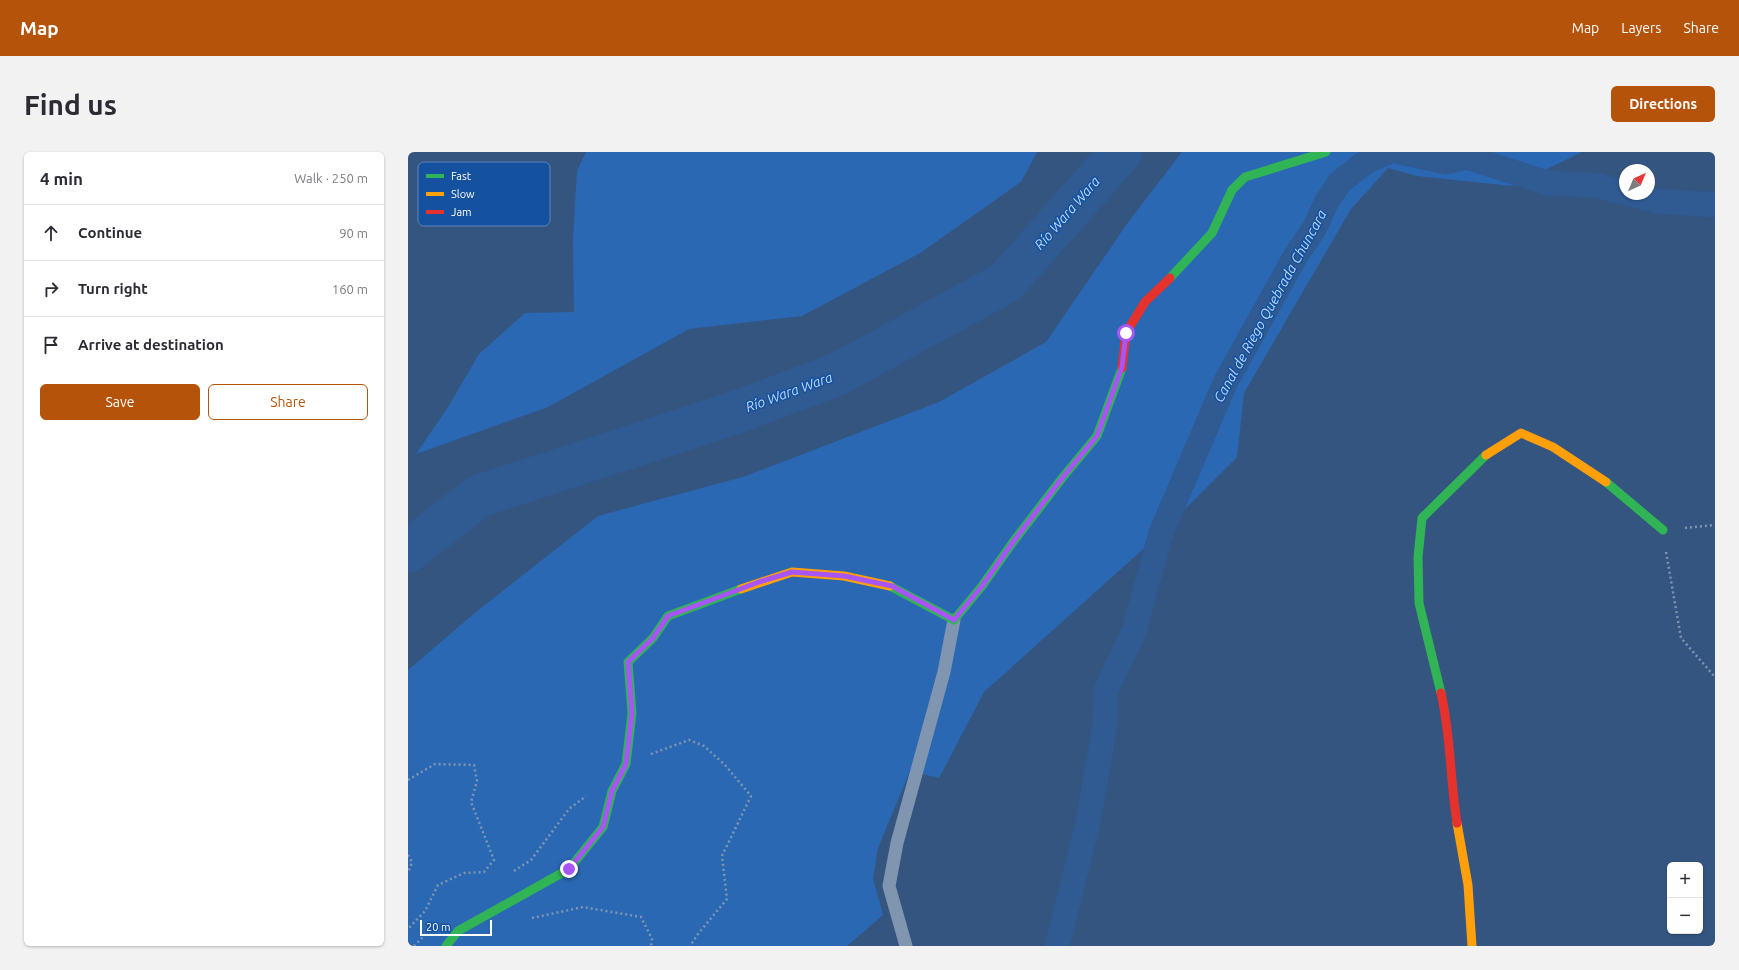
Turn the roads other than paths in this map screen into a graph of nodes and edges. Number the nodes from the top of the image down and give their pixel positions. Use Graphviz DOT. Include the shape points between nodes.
graph roads {
  1 [pos="1326,152"];
  2 [pos="1663,530"];
  3 [pos="954,620"];
  4 [pos="446,946"];
  5 [pos="906,946"];
  6 [pos="1472,946"];
  1 -- 3 [label="street" via="1245,177 1232,190 1212,233 1145,302 1126,333 1122,367 1097,436"];
  2 -- 6 [label="street" via="1608,483 1553,447 1521,433 1488,453 1422,518 1418,557 1419,603 1445,710 1454,803 1468,885"];
  3 -- 4 [label="street" via="892,586 844,576 792,572 668,616 653,638 628,662 632,713 626,764 612,791 603,827 569,869 458,931"];
  3 -- 5 [label="lane" via="944,672 897,843 889,886"];
}
